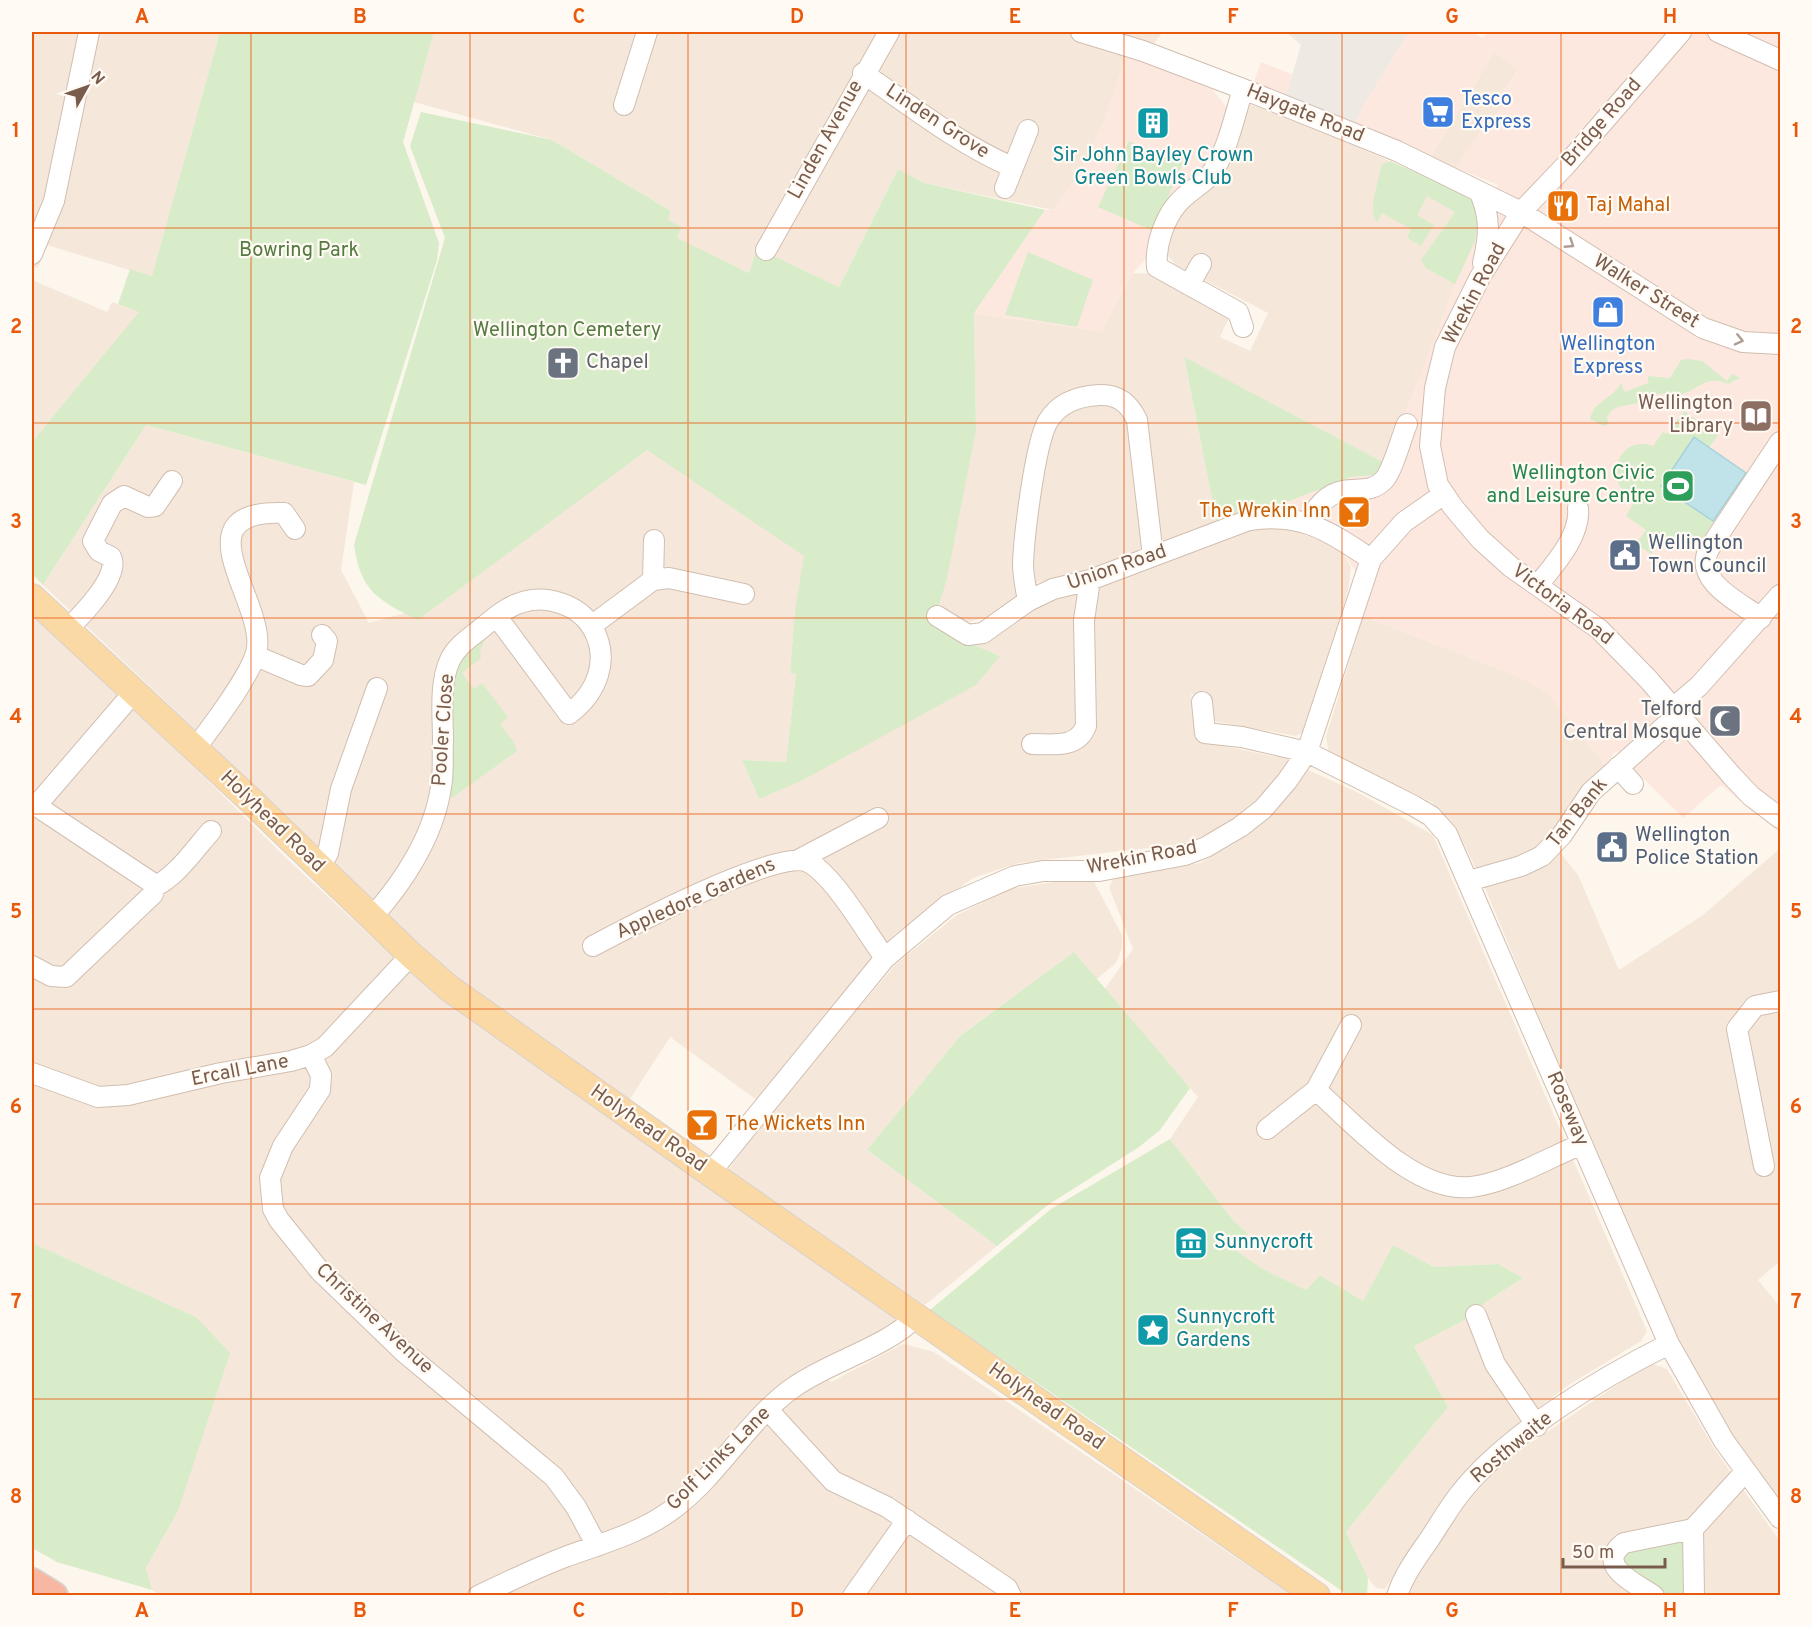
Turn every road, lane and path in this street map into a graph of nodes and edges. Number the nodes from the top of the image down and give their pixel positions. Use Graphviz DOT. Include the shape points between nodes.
graph roads {
  1 [pos="90,32"];
  2 [pos="647,32"];
  3 [pos="888,32"];
  4 [pos="1681,32"];
  5 [pos="1718,32"];
  6 [pos="1094,33"];
  7 [pos="1780,60"];
  8 [pos="863,73"];
  9 [pos="1243,89"];
  10 [pos="621,93"];
  11 [pos="1028,130"];
  12 [pos="1012,167"];
  13 [pos="1005,188"];
  14 [pos="1480,193"];
  15 [pos="1521,212"];
  16 [pos="766,250"];
  17 [pos="32,254"];
  18 [pos="1201,264"];
  19 [pos="1480,277"];
  20 [pos="1197,289"];
  21 [pos="1243,327"];
  22 [pos="1780,344"];
  23 [pos="1407,424"];
  24 [pos="1780,442"];
  25 [pos="172,481"];
  26 [pos="1444,494"];
  27 [pos="1578,508"];
  28 [pos="1308,523"];
  29 [pos="295,530"];
  30 [pos="654,540"];
  31 [pos="1153,556"];
  32 [pos="1371,559"];
  33 [pos="653,580"];
  34 [pos="1090,580"];
  35 [pos="1538,585"];
  36 [pos="744,594"];
  37 [pos="1780,595"];
  38 [pos="32,597"];
  39 [pos="1028,601"];
  40 [pos="497,616"];
  41 [pos="938,616"];
  42 [pos="1761,618"];
  43 [pos="591,626"];
  44 [pos="67,630"];
  45 [pos="322,635"];
  46 [pos="256,656"];
  47 [pos="377,688"];
  48 [pos="134,692"];
  49 [pos="1202,702"];
  50 [pos="1673,708"];
  51 [pos="1665,726"];
  52 [pos="1032,744"];
  53 [pos="195,749"];
  54 [pos="1307,752"];
  55 [pos="1618,766"];
  56 [pos="1633,784"];
  57 [pos="34,804"];
  58 [pos="878,818"];
  59 [pos="1780,818"];
  60 [pos="211,831"];
  61 [pos="800,859"];
  62 [pos="320,867"];
  63 [pos="1469,881"];
  64 [pos="154,887"];
  65 [pos="372,917"];
  66 [pos="593,946"];
  67 [pos="411,955"];
  68 [pos="885,958"];
  69 [pos="32,966"];
  70 [pos="1780,1002"];
  71 [pos="1351,1025"];
  72 [pos="311,1055"];
  73 [pos="32,1073"];
  74 [pos="1316,1090"];
  75 [pos="1266,1129"];
  76 [pos="1582,1144"];
  77 [pos="1764,1166"];
  78 [pos="710,1173"];
  79 [pos="1476,1315"];
  80 [pos="916,1317"];
  81 [pos="1669,1344"];
  82 [pos="768,1410"];
  83 [pos="1537,1426"];
  84 [pos="1745,1472"];
  85 [pos="1780,1518"];
  86 [pos="907,1520"];
  87 [pos="1693,1529"];
  88 [pos="597,1546"];
  89 [pos="32,1583"];
  90 [pos="53,1596"];
  91 [pos="478,1596"];
  92 [pos="853,1596"];
  93 [pos="1011,1596"];
  94 [pos="1317,1596"];
  95 [pos="1397,1596"];
  96 [pos="1654,1596"];
  97 [pos="1694,1596"];
  1 -- 17 [label="street" via="54,201"];
  2 -- 10 [label="street"];
  3 -- 8 [label="street, Linden Avenue"];
  4 -- 15 [label="street, Bridge Road"];
  5 -- 7 [label="street"];
  6 -- 9 [label="street, Haygate Road"];
  8 -- 12 [label="street, Linden Grove" via="937,124"];
  8 -- 16 [label="street, Linden Avenue"];
  9 -- 14 [label="street, Haygate Road" via="1397,151"];
  9 -- 20 [label="street" via="1217,166 1208,179 1178,203 1156,253 1157,267"];
  11 -- 12 [label="street, Linden Grove"];
  12 -- 13 [label="street, Linden Grove"];
  14 -- 15 [label="street, Haygate Road"];
  14 -- 19 [label="street" via="1489,216 1490,236"];
  15 -- 19 [label="street, Wrekin Road"];
  15 -- 22 [label="street, Walker Street, one-way" via="1703,328 1743,342"];
  18 -- 20 [label="street"];
  19 -- 26 [label="street, Wrekin Road" via="1446,347 1436,388 1430,446 1434,474"];
  20 -- 21 [label="street" via="1238,312"];
  23 -- 28 [label="street" via="1384,480 1372,487 1332,494 1318,504"];
  24 -- 42 [label="street" via="1709,549 1705,561 1711,580"];
  25 -- 44 [label="street" via="155,506 148,507 124,496 111,504 93,541 99,551 111,557 113,567 98,597"];
  26 -- 32 [label="street, Wrekin Road" via="1404,522"];
  26 -- 35 [label="street, Victoria Road" via="1480,539"];
  27 -- 35 [label="street" via="1579,518 1569,541"];
  28 -- 31 [label="street, Union Road" via="1272,517 1249,520"];
  28 -- 32 [label="street, Union Road" via="1323,528"];
  29 -- 46 [label="street" via="284,513 250,515 242,520 231,539 234,571 255,619"];
  30 -- 33 [label="street"];
  31 -- 34 [label="street, Union Road"];
  31 -- 39 [label="street" via="1133,410 1119,397 1109,394 1071,400 1048,420 1040,443 1023,567"];
  32 -- 54 [label="street, Wrekin Road"];
  33 -- 36 [label="street" via="669,578"];
  33 -- 43 [label="street"];
  34 -- 39 [label="street, Union Road" via="1053,589"];
  34 -- 52 [label="street" via="1084,620 1086,726 1082,736 1070,743"];
  35 -- 50 [label="street, Victoria Road" via="1599,629"];
  37 -- 42 [label="street"];
  38 -- 44 [label="main road, Holyhead Road"];
  39 -- 41 [label="street, Union Road" via="983,633 968,635"];
  40 -- 43 [label="street, Pooler Close" via="520,603 543,599 582,614"];
  40 -- 43 [label="street" via="569,714 582,705 600,676 598,641"];
  40 -- 65 [label="street, Pooler Close" via="459,646 450,660 445,679 438,803 406,874"];
  42 -- 50 [label="street" via="1699,686"];
  44 -- 48 [label="main road, Holyhead Road"];
  45 -- 46 [label="street" via="327,641 323,660 308,675"];
  46 -- 53 [label="street"];
  47 -- 62 [label="street" via="342,789 328,853"];
  48 -- 53 [label="main road, Holyhead Road"];
  48 -- 57 [label="street"];
  49 -- 54 [label="street, Roseway" via="1205,734 1242,737"];
  50 -- 59 [label="street, Victoria Road" via="1751,796"];
  51 -- 55 [label="street, Tan Bank"];
  53 -- 62 [label="main road, Holyhead Road"];
  54 -- 63 [label="street, Roseway" via="1431,816 1446,834"];
  54 -- 68 [label="street, Wrekin Road" via="1263,809 1206,847 1185,855 1099,871 1043,870 1016,876 948,905"];
  55 -- 56 [label="street, Tan Bank"];
  55 -- 63 [label="street, Tan Bank" via="1591,792 1562,835 1542,856"];
  57 -- 64 [label="street"];
  58 -- 61 [label="street, Appledore Gardens"];
  60 -- 64 [label="street" via="180,867"];
  61 -- 66 [label="street, Appledore Gardens" via="722,884"];
  61 -- 68 [label="street, Appledore Gardens" via="814,865 836,886"];
  62 -- 65 [label="main road, Holyhead Road"];
  63 -- 76 [label="street, Roseway"];
  64 -- 69 [label="street" via="153,894 66,977 51,976"];
  65 -- 67 [label="main road, Holyhead Road"];
  67 -- 72 [label="street, Ercall Lane" via="325,1047"];
  67 -- 78 [label="main road, Holyhead Road" via="476,1007"];
  68 -- 78 [label="street, Wrekin Road"];
  70 -- 77 [label="street" via="1755,1006 1737,1029"];
  71 -- 74 [label="street"];
  72 -- 73 [label="street, Ercall Lane" via="128,1095 98,1096"];
  72 -- 88 [label="street, Christine Avenue" via="321,1075 320,1090 283,1146 270,1178 273,1209 279,1220 321,1271 404,1352 554,1477"];
  74 -- 75 [label="street"];
  74 -- 76 [label="street" via="1390,1155 1446,1185 1469,1187 1490,1183"];
  76 -- 81 [label="street, Roseway"];
  78 -- 80 [label="main road, Holyhead Road"];
  79 -- 83 [label="street" via="1495,1364"];
  80 -- 82 [label="street, Golf Links Lane" via="902,1330 813,1374"];
  80 -- 94 [label="main road, Holyhead Road"];
  81 -- 83 [label="street, Rosthwaite" via="1608,1376"];
  81 -- 84 [label="street, Roseway"];
  82 -- 86 [label="street" via="833,1480"];
  82 -- 88 [label="street, Golf Links Lane" via="672,1510 634,1533"];
  83 -- 95 [label="street, Rosthwaite" via="1490,1462 1460,1494 1417,1557"];
  84 -- 85 [label="street, Roseway"];
  84 -- 87 [label="street"];
  86 -- 92 [label="street"];
  86 -- 93 [label="street" via="1006,1588"];
  87 -- 96 [label="street" via="1624,1543 1616,1549 1614,1565 1620,1573"];
  87 -- 97 [label="street"];
  88 -- 91 [label="street, Golf Links Lane"];
  89 -- 90 [label="highway"];
}
